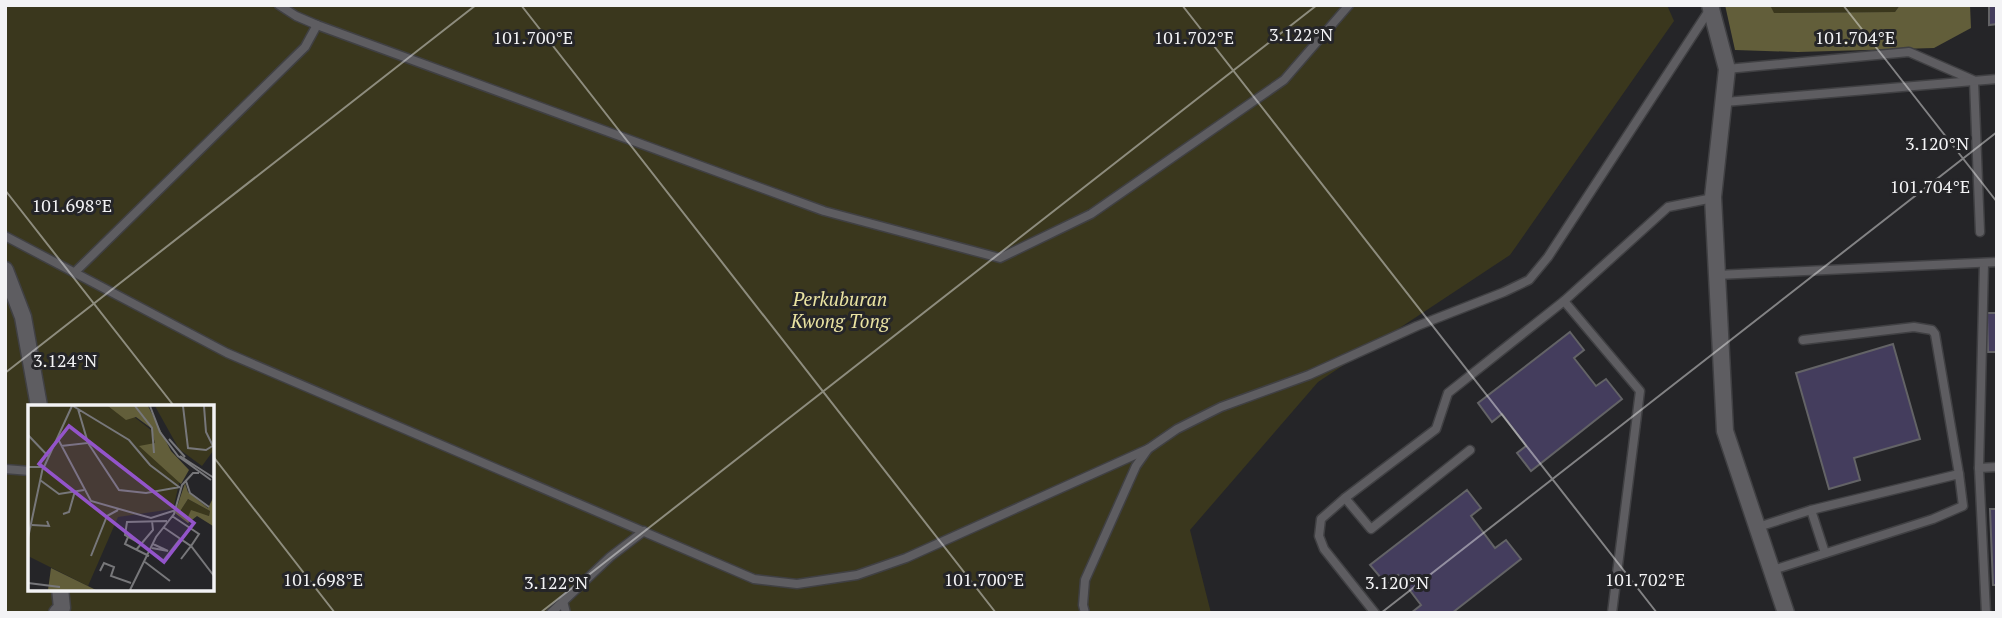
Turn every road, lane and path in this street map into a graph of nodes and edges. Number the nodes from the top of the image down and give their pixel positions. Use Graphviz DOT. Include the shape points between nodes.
graph roads {
  1 [pos="279,5"];
  2 [pos="1349,5"];
  3 [pos="1711,6"];
  4 [pos="317,25"];
  5 [pos="1727,69"];
  6 [pos="1997,79"];
  7 [pos="1974,80"];
  8 [pos="1725,102"];
  9 [pos="1713,197"];
  10 [pos="1980,232"];
  11 [pos="5,236"];
  12 [pos="1997,262"];
  13 [pos="1984,263"];
  14 [pos="5,270"];
  15 [pos="75,272"];
  16 [pos="1717,275"];
  17 [pos="1564,301"];
  18 [pos="1803,340"];
  19 [pos="39,405"];
  20 [pos="1148,449"];
  21 [pos="1470,450"];
  22 [pos="1997,467"];
  23 [pos="1979,468"];
  24 [pos="5,469"];
  25 [pos="28,471"];
  26 [pos="1959,474"];
  27 [pos="1345,498"];
  28 [pos="1811,510"];
  29 [pos="1758,527"];
  30 [pos="644,531"];
  31 [pos="1825,553"];
  32 [pos="1773,570"];
  33 [pos="60,590"];
  34 [pos="563,601"];
  35 [pos="61,611"];
  36 [pos="551,613"];
  37 [pos="566,613"];
  38 [pos="1085,613"];
  39 [pos="1375,613"];
  40 [pos="1612,613"];
  41 [pos="1786,613"];
  42 [pos="1986,613"];
  1 -- 4 [label="lane"];
  2 -- 4 [label="lane" via="1284,80 1091,214 1000,258 824,211"];
  3 -- 5 [label="street"];
  3 -- 20 [label="lane" via="1529,280 1309,375 1221,407"];
  4 -- 15 [label="lane" via="305,47"];
  5 -- 7 [label="lane" via="1909,52"];
  5 -- 8 [label="street"];
  6 -- 7 [label="lane"];
  7 -- 8 [label="lane"];
  7 -- 10 [label="lane"];
  8 -- 9 [label="street"];
  9 -- 16 [label="street"];
  9 -- 17 [label="lane" via="1668,207"];
  11 -- 15 [label="lane"];
  12 -- 13 [label="lane"];
  13 -- 16 [label="lane"];
  13 -- 23 [label="lane"];
  14 -- 19 [label="street" via="23,317"];
  15 -- 30 [label="lane" via="227,354"];
  16 -- 29 [label="street" via="1725,431"];
  17 -- 27 [label="lane" via="1448,393 1436,429"];
  17 -- 40 [label="lane" via="1640,391"];
  18 -- 26 [label="lane" via="1914,327 1931,330"];
  20 -- 30 [label="lane" via="906,558 856,575 797,584 754,579"];
  20 -- 38 [label="lane" via="1085,580"];
  21 -- 27 [label="lane" via="1371,529"];
  22 -- 23 [label="lane"];
  23 -- 42 [label="lane"];
  24 -- 25 [label="lane"];
  26 -- 28 [label="lane"];
  26 -- 31 [label="lane" via="1964,506"];
  27 -- 39 [label="lane" via="1321,519 1319,536 1324,550"];
  28 -- 29 [label="lane"];
  28 -- 31 [label="lane"];
  29 -- 32 [label="street"];
  30 -- 34 [label="lane"];
  31 -- 32 [label="lane"];
  32 -- 41 [label="street"];
  33 -- 35 [label="street"];
  34 -- 36 [label="lane"];
  34 -- 37 [label="lane"];
}
